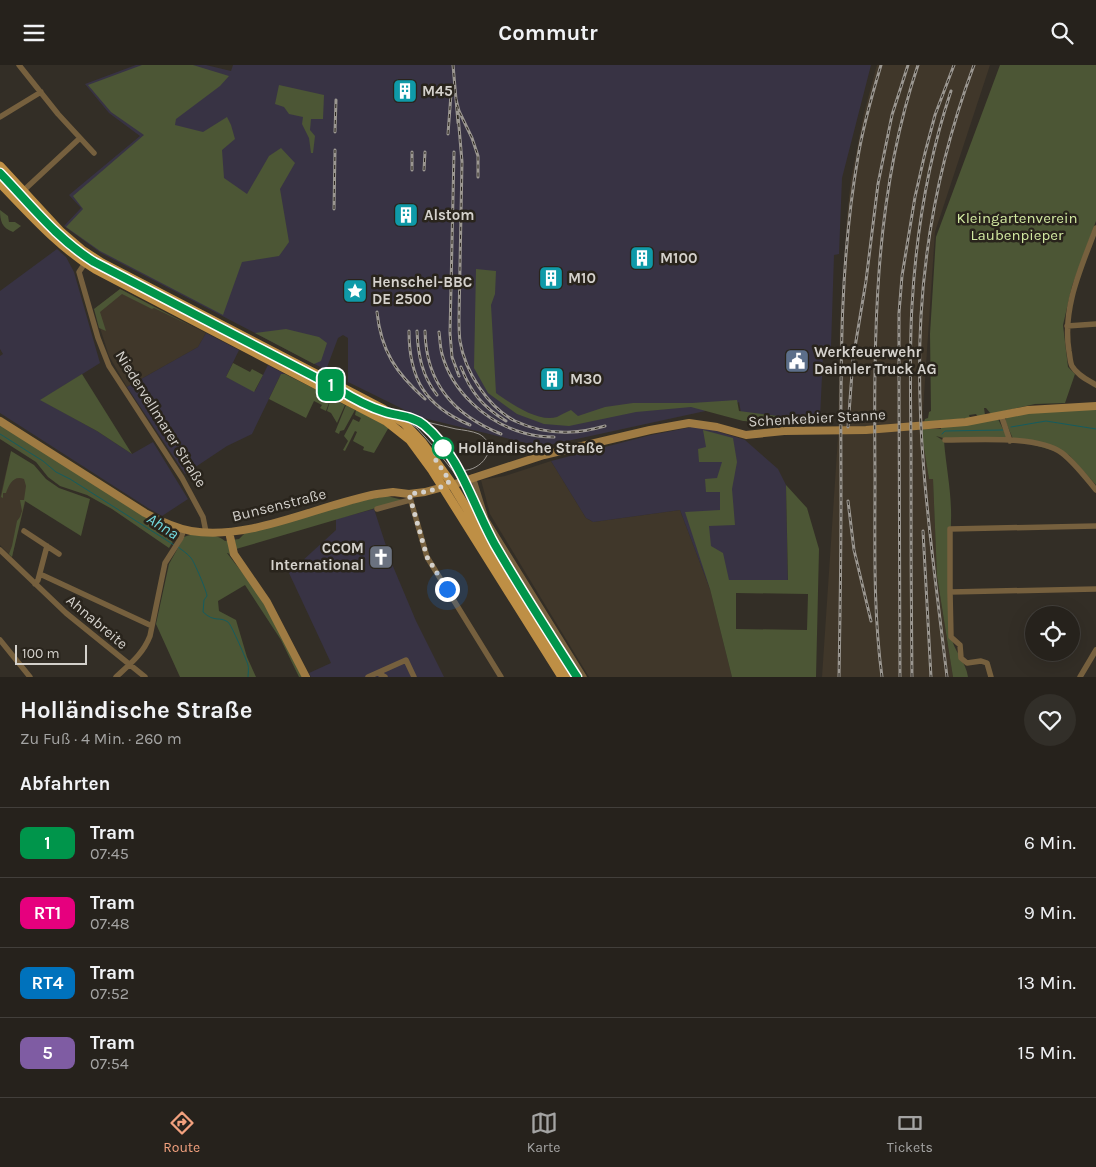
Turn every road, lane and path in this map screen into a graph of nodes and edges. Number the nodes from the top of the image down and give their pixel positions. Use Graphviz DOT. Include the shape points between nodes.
graph roads {
  1 [pos="19,65"];
  2 [pos="40,93"];
  3 [pos="0,117"];
  4 [pos="80,138"];
  5 [pos="94,153"];
  6 [pos="0,166"];
  7 [pos="15,182"];
  8 [pos="3,186"];
  9 [pos="23,191"];
  10 [pos="1096,228"];
  11 [pos="1088,249"];
  12 [pos="1096,249"];
  13 [pos="85,263"];
  14 [pos="1096,325"];
  15 [pos="1067,326"];
  16 [pos="1096,385"];
  17 [pos="1096,405"];
  18 [pos="1002,415"];
  19 [pos="0,421"];
  20 [pos="945,440"];
  21 [pos="1010,441"];
  22 [pos="515,464"];
  23 [pos="473,477"];
  24 [pos="448,484"];
  25 [pos="1096,490"];
  26 [pos="410,497"];
  27 [pos="377,509"];
  28 [pos="1096,526"];
  29 [pos="184,529"];
  30 [pos="24,531"];
  31 [pos="206,532"];
  32 [pos="229,532"];
  33 [pos="47,546"];
  34 [pos="0,550"];
  35 [pos="60,554"];
  36 [pos="40,574"];
  37 [pos="35,584"];
  38 [pos="1096,589"];
  39 [pos="950,593"];
  40 [pos="152,626"];
  41 [pos="0,640"];
  42 [pos="1096,650"];
  43 [pos="130,665"];
  44 [pos="378,673"];
  45 [pos="30,677"];
  46 [pos="116,677"];
  47 [pos="145,677"];
  48 [pos="306,677"];
  49 [pos="368,677"];
  50 [pos="385,677"];
  51 [pos="414,677"];
  52 [pos="501,677"];
  53 [pos="562,677"];
  54 [pos="570,677"];
  55 [pos="584,677"];
  56 [pos="991,677"];
  57 [pos="1080,677"];
  1 -- 2 [label="street"];
  2 -- 3 [label="street"];
  2 -- 4 [label="street"];
  4 -- 5 [label="street"];
  4 -- 9 [label="street"];
  6 -- 7 [label="main road"];
  7 -- 8 [label="main road"];
  7 -- 9 [label="main road"];
  8 -- 13 [label="main road" via="54,239"];
  9 -- 24 [label="main road" via="61,232 102,263 397,417 422,442"];
  10 -- 11 [label="street"];
  11 -- 12 [label="street"];
  11 -- 15 [label="street" via="1069,307"];
  13 -- 24 [label="main road" via="386,421 410,440"];
  13 -- 31 [label="street, Niedervellmarer Straße" via="80,272 81,279 109,366 191,494 203,517"];
  14 -- 15 [label="street"];
  15 -- 16 [label="street" via="1072,367"];
  17 -- 18 [label="street, Schenkebier Stanne"];
  18 -- 21 [label="street"];
  18 -- 22 [label="street, Schenkebier Stanne" via="966,422 866,430 746,435 689,423"];
  19 -- 29 [label="street, Bunsenstraße" via="145,513"];
  20 -- 21 [label="street"];
  21 -- 25 [label="street" via="1038,443 1058,450"];
  22 -- 23 [label="street, Schenkebier Stanne"];
  22 -- 24 [label="street, Schenkebier Stanne" via="502,465"];
  23 -- 24 [label="street, Schenkebier Stanne"];
  23 -- 55 [label="street" via="486,519"];
  24 -- 26 [label="street, Bunsenstraße"];
  24 -- 53 [label="main road"];
  24 -- 54 [label="main road"];
  26 -- 27 [label="street, Bunsenstraße"];
  26 -- 32 [label="street, Bunsenstraße" via="385,492 259,527"];
  26 -- 52 [label="street" via="427,557"];
  28 -- 39 [label="street" via="950,529"];
  29 -- 31 [label="street, Bunsenstraße"];
  29 -- 40 [label="street" via="165,563"];
  30 -- 33 [label="street"];
  31 -- 32 [label="street, Bunsenstraße"];
  32 -- 48 [label="street" via="234,554 267,602"];
  33 -- 35 [label="street"];
  33 -- 36 [label="street"];
  34 -- 37 [label="street, Ahnabreite"];
  36 -- 37 [label="street"];
  36 -- 40 [label="street, Ahnabreite"];
  37 -- 43 [label="street, Ahnabreite"];
  38 -- 39 [label="street"];
  39 -- 56 [label="street" via="951,637 960,645 961,658 967,663 988,663"];
  40 -- 43 [label="street" via="146,646"];
  41 -- 45 [label="street"];
  42 -- 57 [label="street"];
  43 -- 46 [label="street"];
  43 -- 47 [label="street, Ahnabreite"];
  44 -- 49 [label="street"];
  44 -- 50 [label="street"];
  44 -- 51 [label="street" via="406,660"];
}
